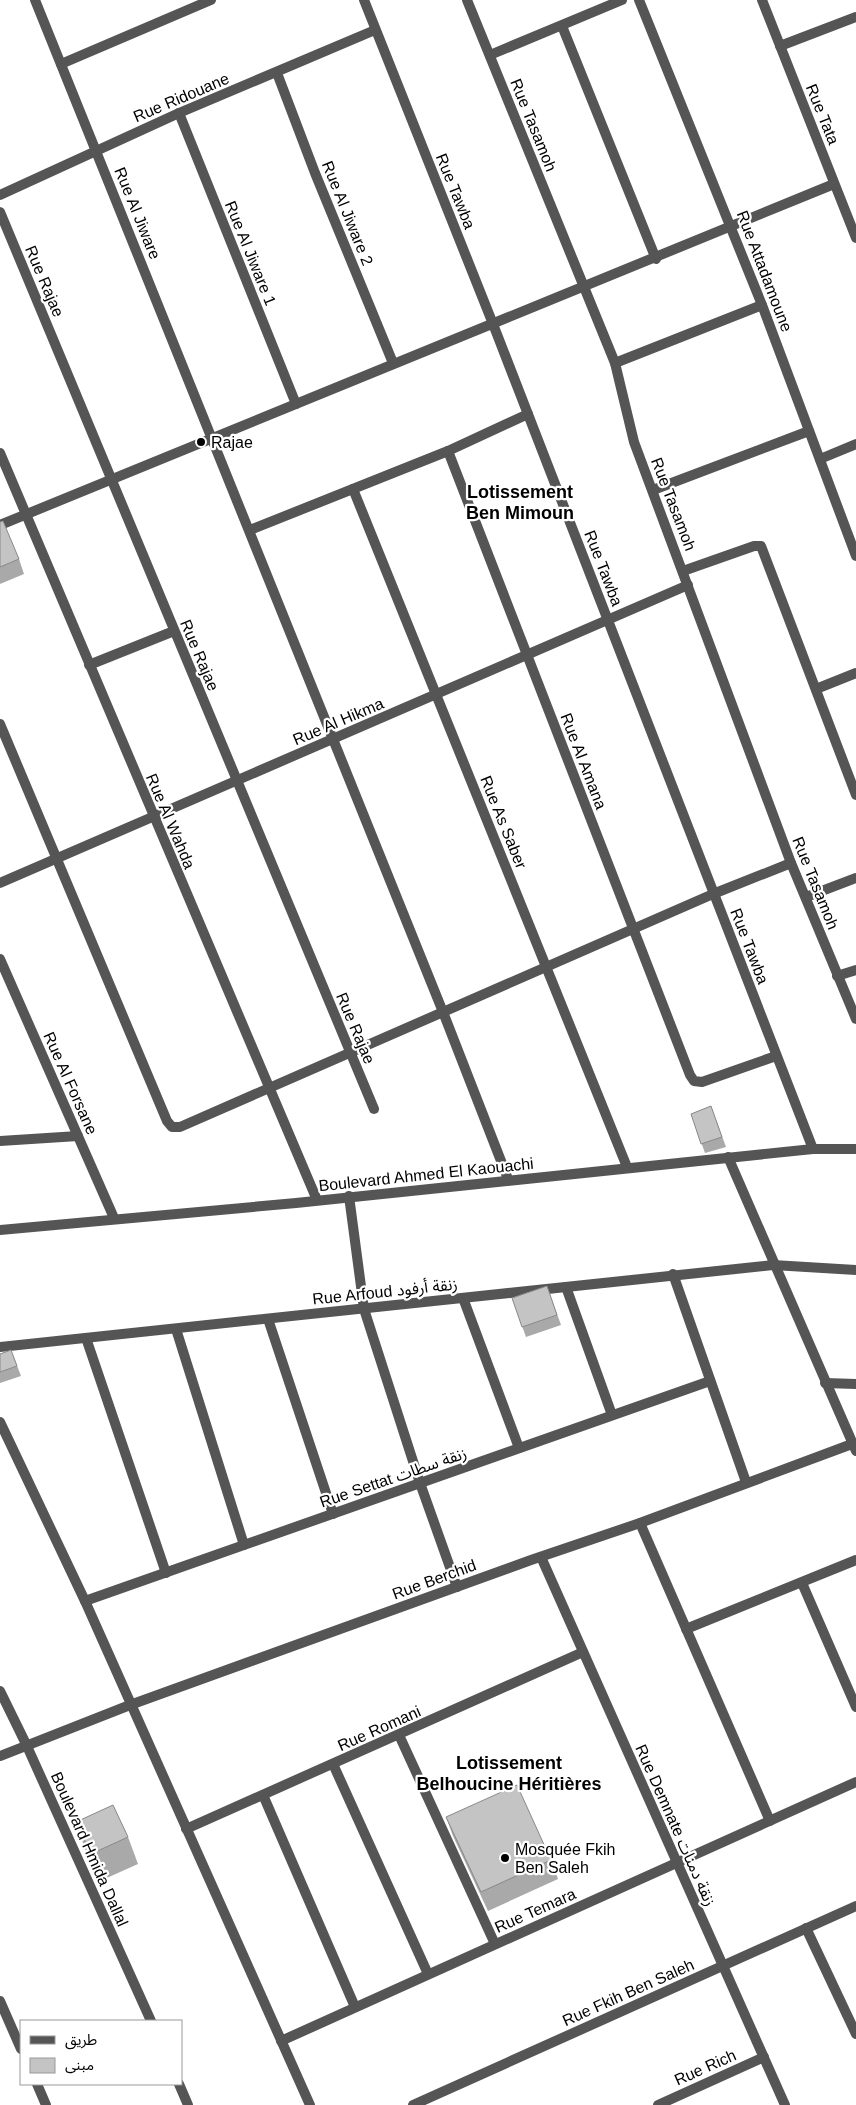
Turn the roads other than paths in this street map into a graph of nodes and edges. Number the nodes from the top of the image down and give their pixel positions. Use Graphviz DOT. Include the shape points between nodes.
graph roads {
  1 [pos="35,0"];
  2 [pos="211,0"];
  3 [pos="364,0"];
  4 [pos="467,0"];
  5 [pos="622,0"];
  6 [pos="640,0"];
  7 [pos="762,0"];
  8 [pos="856,17"];
  9 [pos="562,26"];
  10 [pos="375,30"];
  11 [pos="780,46"];
  12 [pos="490,55"];
  13 [pos="61,64"];
  14 [pos="277,73"];
  15 [pos="179,113"];
  16 [pos="97,150"];
  17 [pos="834,184"];
  18 [pos="0,195"];
  19 [pos="0,212"];
  20 [pos="731,227"];
  21 [pos="856,238"];
  22 [pos="656,259"];
  23 [pos="583,288"];
  24 [pos="762,305"];
  25 [pos="493,324"];
  26 [pos="393,363"];
  27 [pos="615,363"];
  28 [pos="296,404"];
  29 [pos="528,414"];
  30 [pos="809,431"];
  31 [pos="212,438"];
  32 [pos="856,444"];
  33 [pos="448,451"];
  34 [pos="0,453"];
  35 [pos="820,459"];
  36 [pos="111,478"];
  37 [pos="352,489"];
  38 [pos="653,490"];
  39 [pos="26,515"];
  40 [pos="0,525"];
  41 [pos="250,530"];
  42 [pos="856,556"];
  43 [pos="683,571"];
  44 [pos="688,585"];
  45 [pos="608,619"];
  46 [pos="174,631"];
  47 [pos="528,655"];
  48 [pos="89,665"];
  49 [pos="856,673"];
  50 [pos="816,689"];
  51 [pos="436,695"];
  52 [pos="0,724"];
  53 [pos="332,739"];
  54 [pos="237,781"];
  55 [pos="856,795"];
  56 [pos="153,817"];
  57 [pos="58,858"];
  58 [pos="791,863"];
  59 [pos="856,878"];
  60 [pos="0,883"];
  61 [pos="713,894"];
  62 [pos="806,897"];
  63 [pos="633,928"];
  64 [pos="0,959"];
  65 [pos="546,967"];
  66 [pos="856,970"];
  67 [pos="3,973"];
  68 [pos="837,976"];
  69 [pos="443,1012"];
  70 [pos="856,1019"];
  71 [pos="350,1053"];
  72 [pos="776,1056"];
  73 [pos="268,1088"];
  74 [pos="374,1109"];
  75 [pos="78,1136"];
  76 [pos="0,1141"];
  77 [pos="813,1149"];
  78 [pos="856,1149"];
  79 [pos="728,1157"];
  80 [pos="627,1167"];
  81 [pos="508,1179"];
  82 [pos="348,1196"];
  83 [pos="316,1200"];
  84 [pos="114,1218"];
  85 [pos="0,1230"];
  86 [pos="773,1265"];
  87 [pos="856,1270"];
  88 [pos="673,1274"];
  89 [pos="566,1287"];
  90 [pos="463,1298"];
  91 [pos="364,1309"];
  92 [pos="268,1319"];
  93 [pos="176,1329"];
  94 [pos="86,1338"];
  95 [pos="0,1347"];
  96 [pos="710,1381"];
  97 [pos="826,1383"];
  98 [pos="856,1384"];
  99 [pos="612,1415"];
  100 [pos="0,1422"];
  101 [pos="854,1447"];
  102 [pos="519,1448"];
  103 [pos="746,1482"];
  104 [pos="420,1483"];
  105 [pos="333,1514"];
  106 [pos="640,1523"];
  107 [pos="244,1545"];
  108 [pos="541,1557"];
  109 [pos="856,1560"];
  110 [pos="166,1573"];
  111 [pos="802,1582"];
  112 [pos="457,1587"];
  113 [pos="85,1601"];
  114 [pos="686,1629"];
  115 [pos="583,1652"];
  116 [pos="0,1691"];
  117 [pos="130,1705"];
  118 [pos="856,1707"];
  119 [pos="399,1735"];
  120 [pos="26,1744"];
  121 [pos="0,1756"];
  122 [pos="333,1764"];
  123 [pos="856,1782"];
  124 [pos="263,1796"];
  125 [pos="770,1821"];
  126 [pos="186,1829"];
  127 [pos="676,1863"];
  128 [pos="856,1906"];
  129 [pos="806,1928"];
  130 [pos="495,1944"];
  131 [pos="722,1966"];
  132 [pos="428,1974"];
  133 [pos="0,2000"];
  134 [pos="355,2007"];
  135 [pos="151,2020"];
  136 [pos="856,2032"];
  137 [pos="281,2041"];
  138 [pos="20,2047"];
  139 [pos="764,2057"];
  140 [pos="37,2085"];
  141 [pos="179,2085"];
  142 [pos="670,2103"];
  143 [pos="46,2105"];
  144 [pos="188,2105"];
  145 [pos="310,2105"];
  146 [pos="413,2105"];
  147 [pos="658,2105"];
  148 [pos="784,2105"];
  1 -- 13 [label="street, Rue Al Jiware"];
  2 -- 13 [label="street"];
  3 -- 10 [label="street, Rue Tawba"];
  4 -- 12 [label="street, Rue Tasamoh"];
  5 -- 9 [label="street"];
  6 -- 20 [label="street, Rue Attadamoune"];
  7 -- 11 [label="street, Rue Tata"];
  8 -- 11 [label="street"];
  9 -- 12 [label="street"];
  9 -- 22 [label="street"];
  10 -- 14 [label="street, Rue Ridouane"];
  10 -- 25 [label="street, Rue Tawba"];
  11 -- 17 [label="street, Rue Tata"];
  12 -- 23 [label="street, Rue Tasamoh"];
  13 -- 16 [label="street, Rue Al Jiware"];
  14 -- 15 [label="street, Rue Ridouane"];
  14 -- 26 [label="street, Rue Al Jiware 2"];
  15 -- 16 [label="street, Rue Ridouane"];
  15 -- 28 [label="street, Rue Al Jiware 1"];
  16 -- 18 [label="street, Rue Ridouane"];
  16 -- 31 [label="street, Rue Al Jiware"];
  17 -- 20 [label="street"];
  17 -- 21 [label="street, Rue Tata"];
  19 -- 36 [label="street, Rue Rajae"];
  20 -- 22 [label="street"];
  20 -- 24 [label="street, Rue Attadamoune"];
  22 -- 23 [label="street"];
  23 -- 25 [label="street"];
  23 -- 27 [label="street, Rue Tasamoh"];
  24 -- 27 [label="street"];
  24 -- 30 [label="street, Rue Attadamoune"];
  25 -- 26 [label="street"];
  25 -- 29 [label="street, Rue Tawba"];
  26 -- 28 [label="street"];
  27 -- 38 [label="street, Rue Tasamoh" via="634,442"];
  28 -- 31 [label="street"];
  29 -- 33 [label="street"];
  29 -- 45 [label="street, Rue Tawba"];
  30 -- 35 [label="street, Rue Attadamoune"];
  30 -- 38 [label="street"];
  31 -- 36 [label="street"];
  31 -- 41 [label="street, Rue Al Jiware"];
  32 -- 35 [label="street"];
  33 -- 37 [label="street"];
  33 -- 47 [label="street, Rue Al Amana"];
  34 -- 39 [label="street, Rue Al Wahda"];
  35 -- 42 [label="street, Rue Attadamoune"];
  36 -- 39 [label="street"];
  36 -- 46 [label="street, Rue Rajae"];
  37 -- 41 [label="street"];
  37 -- 51 [label="street, Rue As Saber"];
  38 -- 43 [label="street, Rue Tasamoh"];
  39 -- 40 [label="street"];
  39 -- 48 [label="street, Rue Al Wahda"];
  41 -- 53 [label="street, Rue Al Jiware"];
  43 -- 44 [label="street, Rue Tasamoh"];
  43 -- 50 [label="street" via="761,546"];
  44 -- 45 [label="street, Rue Al Hikma"];
  44 -- 58 [label="street, Rue Tasamoh"];
  45 -- 47 [label="street, Rue Al Hikma"];
  45 -- 61 [label="street, Rue Tawba"];
  46 -- 48 [label="street"];
  46 -- 54 [label="street, Rue Rajae"];
  47 -- 51 [label="street, Rue Al Hikma"];
  47 -- 63 [label="street, Rue Al Amana"];
  48 -- 56 [label="street, Rue Al Wahda"];
  49 -- 50 [label="street"];
  50 -- 55 [label="street"];
  51 -- 53 [label="street, Rue Al Hikma"];
  51 -- 65 [label="street, Rue As Saber"];
  52 -- 57 [label="street"];
  53 -- 54 [label="street, Rue Al Hikma"];
  53 -- 69 [label="street, Rue Al Jiware"];
  54 -- 56 [label="street, Rue Al Hikma"];
  54 -- 71 [label="street, Rue Rajae"];
  56 -- 57 [label="street, Rue Al Hikma"];
  56 -- 73 [label="street, Rue Al Wahda"];
  57 -- 60 [label="street, Rue Al Hikma"];
  57 -- 73 [label="street" via="172,1127 180,1127"];
  58 -- 61 [label="street"];
  58 -- 62 [label="street, Rue Tasamoh"];
  59 -- 62 [label="street"];
  61 -- 63 [label="street"];
  61 -- 72 [label="street, Rue Tawba"];
  62 -- 68 [label="street, Rue Tasamoh"];
  63 -- 65 [label="street"];
  63 -- 72 [label="street, Rue Al Amana" via="694,1081 702,1082"];
  64 -- 67 [label="street, Rue Al Forsane"];
  65 -- 69 [label="street"];
  65 -- 80 [label="street, Rue As Saber"];
  66 -- 68 [label="street"];
  67 -- 75 [label="street, Rue Al Forsane"];
  68 -- 70 [label="street, Rue Tasamoh"];
  69 -- 71 [label="street"];
  69 -- 81 [label="street, Rue Al Jiware"];
  71 -- 73 [label="street"];
  71 -- 74 [label="street, Rue Rajae"];
  72 -- 77 [label="street, Rue Tawba"];
  73 -- 83 [label="street, Rue Al Wahda"];
  75 -- 76 [label="street"];
  75 -- 84 [label="street, Rue Al Forsane"];
  77 -- 78 [label="street, Boulevard Ahmed El Kaouachi"];
  77 -- 79 [label="street, Boulevard Ahmed El Kaouachi"];
  79 -- 80 [label="street, Boulevard Ahmed El Kaouachi"];
  79 -- 86 [label="street"];
  80 -- 81 [label="street, Boulevard Ahmed El Kaouachi"];
  81 -- 82 [label="street, Boulevard Ahmed El Kaouachi"];
  82 -- 83 [label="street, Boulevard Ahmed El Kaouachi"];
  82 -- 91 [label="street"];
  83 -- 84 [label="street, Boulevard Ahmed El Kaouachi"];
  84 -- 85 [label="street, Boulevard Ahmed El Kaouachi"];
  86 -- 87 [label="street, Rue Arfoud زنقة أرفود"];
  86 -- 88 [label="street, Rue Arfoud زنقة أرفود"];
  86 -- 97 [label="street"];
  88 -- 89 [label="street, Rue Arfoud زنقة أرفود"];
  88 -- 96 [label="street"];
  89 -- 90 [label="street, Rue Arfoud زنقة أرفود"];
  89 -- 99 [label="street"];
  90 -- 91 [label="street, Rue Arfoud زنقة أرفود"];
  90 -- 102 [label="street"];
  91 -- 92 [label="street, Rue Arfoud زنقة أرفود"];
  91 -- 104 [label="street"];
  92 -- 93 [label="street, Rue Arfoud زنقة أرفود"];
  92 -- 105 [label="street"];
  93 -- 94 [label="street, Rue Arfoud زنقة أرفود"];
  93 -- 107 [label="street"];
  94 -- 95 [label="street, Rue Arfoud زنقة أرفود"];
  94 -- 110 [label="street"];
  96 -- 99 [label="street, Rue Settat زنقة سطات"];
  96 -- 103 [label="street"];
  97 -- 98 [label="street"];
  97 -- 101 [label="street"];
  99 -- 102 [label="street, Rue Settat زنقة سطات"];
  100 -- 113 [label="street"];
  101 -- 103 [label="street, Rue Berchid"];
  102 -- 104 [label="street, Rue Settat زنقة سطات"];
  103 -- 106 [label="street, Rue Berchid"];
  104 -- 105 [label="street, Rue Settat زنقة سطات"];
  104 -- 112 [label="street"];
  105 -- 107 [label="street, Rue Settat زنقة سطات"];
  106 -- 108 [label="street, Rue Berchid"];
  106 -- 114 [label="street"];
  107 -- 110 [label="street, Rue Settat زنقة سطات"];
  108 -- 112 [label="street, Rue Berchid"];
  108 -- 115 [label="street, Rue Demnate زنقة دمنات"];
  109 -- 111 [label="street"];
  110 -- 113 [label="street, Rue Settat زنقة سطات"];
  111 -- 114 [label="street"];
  111 -- 118 [label="street"];
  112 -- 117 [label="street, Rue Berchid"];
  113 -- 117 [label="street"];
  114 -- 125 [label="street"];
  115 -- 119 [label="street, Rue Romani"];
  115 -- 127 [label="street, Rue Demnate زنقة دمنات"];
  116 -- 120 [label="street, Boulevard Hmida Dallal"];
  117 -- 120 [label="street, Rue Berchid"];
  117 -- 126 [label="street"];
  119 -- 122 [label="street, Rue Romani"];
  119 -- 130 [label="street"];
  120 -- 121 [label="street, Rue Berchid"];
  120 -- 135 [label="street, Boulevard Hmida Dallal"];
  122 -- 124 [label="street, Rue Romani"];
  122 -- 132 [label="street"];
  123 -- 125 [label="street, Rue Temara"];
  124 -- 126 [label="street, Rue Romani"];
  124 -- 134 [label="street"];
  125 -- 127 [label="street, Rue Temara"];
  126 -- 137 [label="street"];
  127 -- 130 [label="street, Rue Temara"];
  127 -- 131 [label="street, Rue Demnate زنقة دمنات"];
  128 -- 129 [label="street, Rue Fkih Ben Saleh"];
  129 -- 131 [label="street, Rue Fkih Ben Saleh"];
  129 -- 136 [label="street"];
  130 -- 132 [label="street, Rue Temara"];
  131 -- 139 [label="street, Rue Demnate زنقة دمنات"];
  131 -- 146 [label="street, Rue Fkih Ben Saleh"];
  132 -- 134 [label="street, Rue Temara"];
  133 -- 138 [label="street"];
  134 -- 137 [label="street, Rue Temara"];
  137 -- 145 [label="street"];
  139 -- 142 [label="street, Rue Rich"];
  139 -- 148 [label="street, Rue Demnate زنقة دمنات"];
  140 -- 143 [label="street"];
  141 -- 144 [label="street"];
  142 -- 147 [label="street, Rue Rich"];
}
